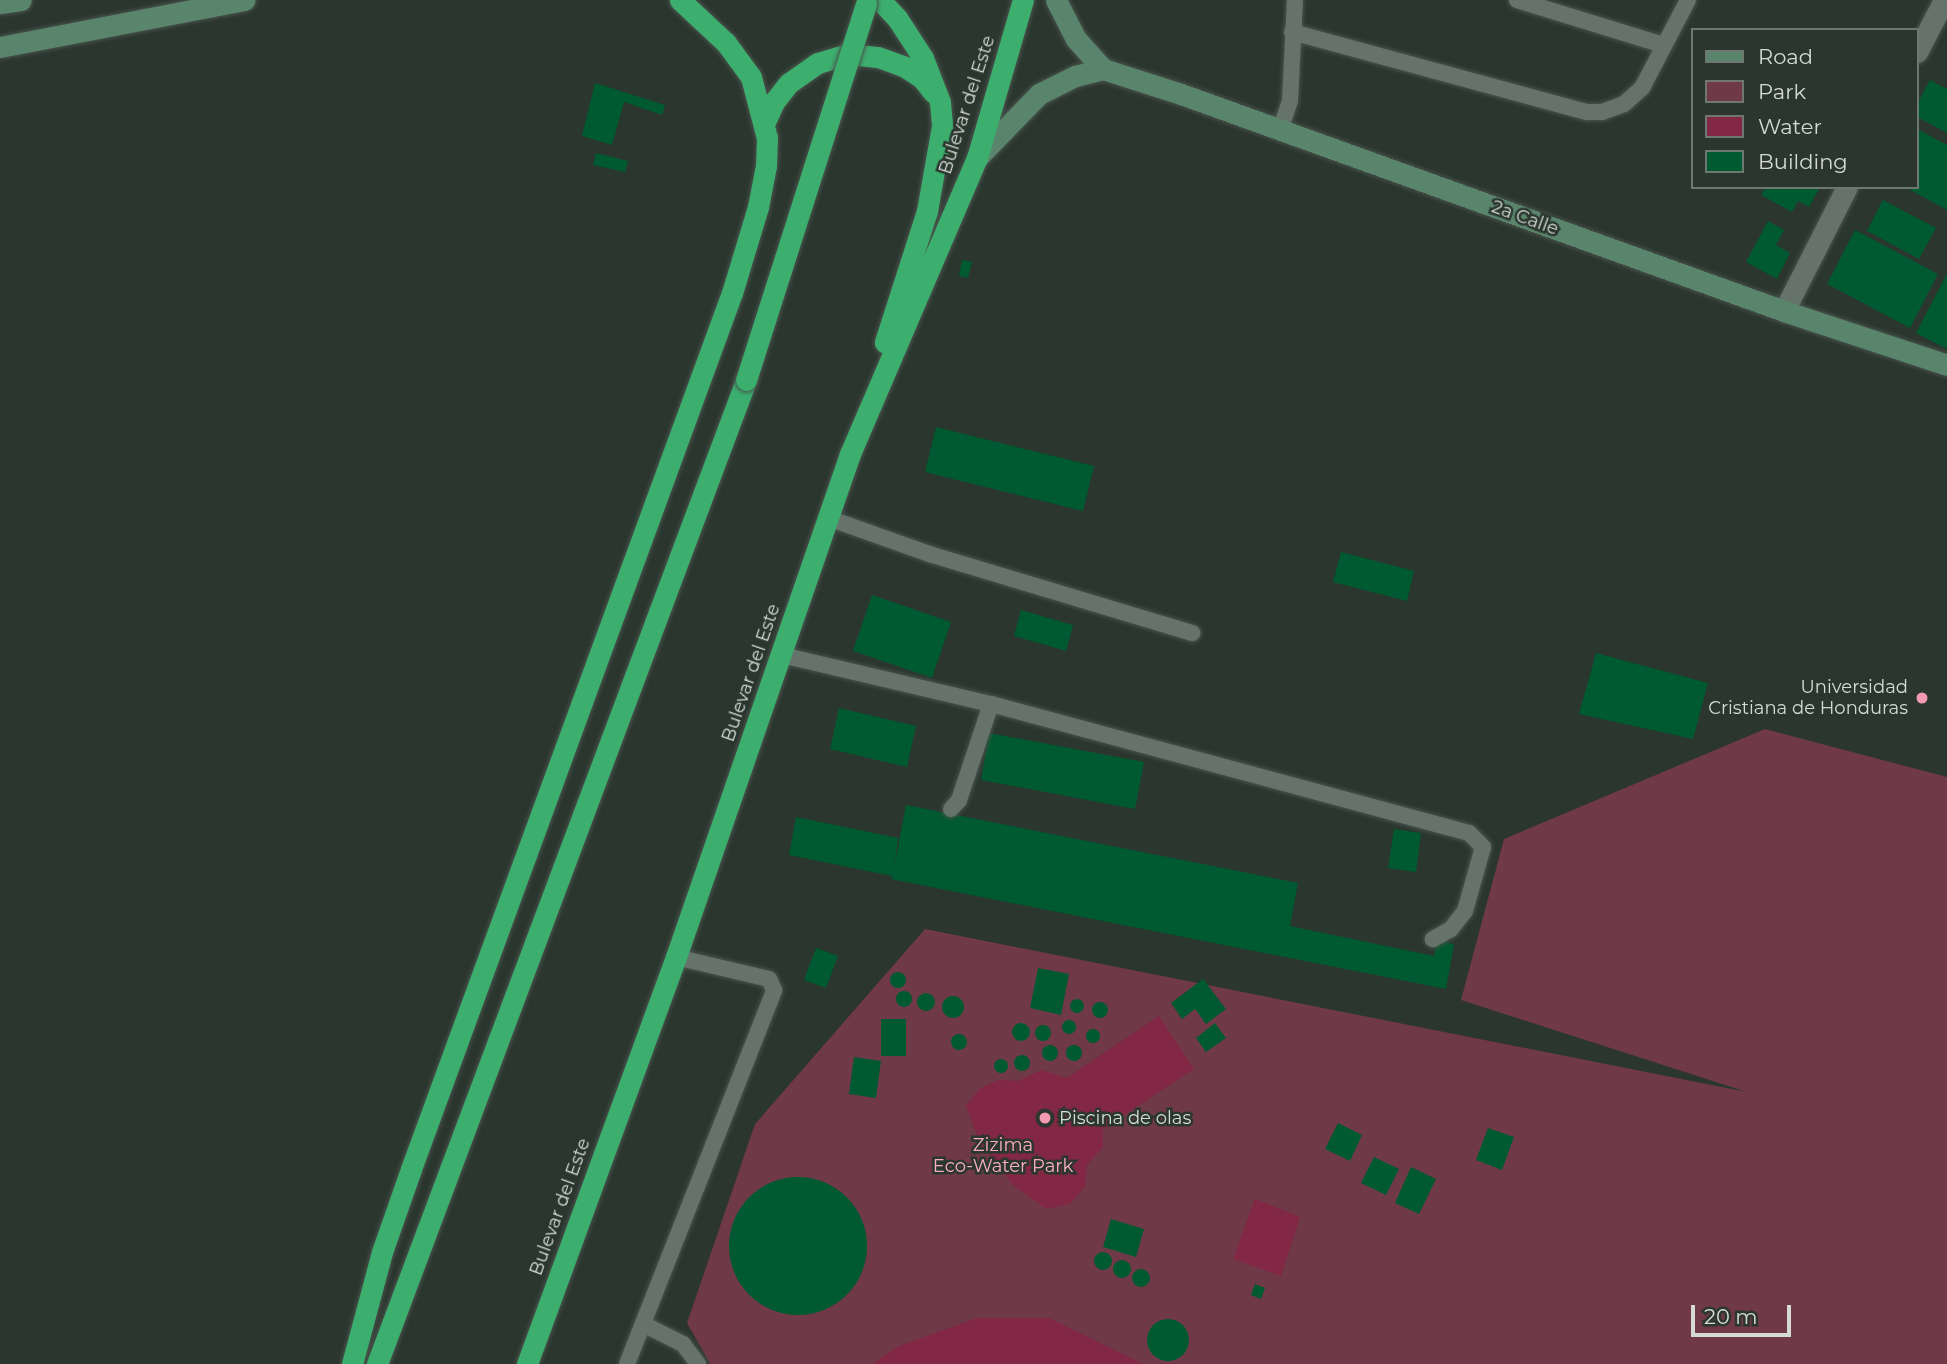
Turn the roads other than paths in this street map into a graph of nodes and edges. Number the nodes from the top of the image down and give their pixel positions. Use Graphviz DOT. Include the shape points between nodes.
graph roads {
  1 [pos="21,0"];
  2 [pos="245,0"];
  3 [pos="680,0"];
  4 [pos="867,0"];
  5 [pos="880,0"];
  6 [pos="1023,0"];
  7 [pos="1056,0"];
  8 [pos="1295,0"];
  9 [pos="1517,0"];
  10 [pos="1688,0"];
  11 [pos="1944,0"];
  12 [pos="0,3"];
  13 [pos="1292,32"];
  14 [pos="1663,45"];
  15 [pos="0,47"];
  16 [pos="1919,48"];
  17 [pos="1103,69"];
  18 [pos="940,102"];
  19 [pos="765,122"];
  20 [pos="1280,130"];
  21 [pos="977,158"];
  22 [pos="1846,189"];
  23 [pos="1784,311"];
  24 [pos="1947,365"];
  25 [pos="850,454"];
  26 [pos="828,518"];
  27 [pos="1192,633"];
  28 [pos="782,655"];
  29 [pos="990,704"];
  30 [pos="951,809"];
  31 [pos="1433,939"];
  32 [pos="676,957"];
  33 [pos="643,1324"];
  34 [pos="352,1364"];
  35 [pos="377,1364"];
  36 [pos="527,1364"];
  37 [pos="627,1364"];
  38 [pos="698,1364"];
  1 -- 12 [label="street"];
  2 -- 15 [label="street"];
  3 -- 19 [label="highway" via="726,43 751,77"];
  4 -- 35 [label="highway, bridge" via="746,380"];
  5 -- 18 [label="highway" via="912,38"];
  6 -- 21 [label="highway, Bulevar del Este"];
  7 -- 17 [label="street, 2a Calle" via="1076,39"];
  8 -- 13 [label="lane"];
  9 -- 14 [label="lane"];
  10 -- 14 [label="lane"];
  11 -- 16 [label="street"];
  13 -- 14 [label="lane" via="1594,112 1624,104 1642,88"];
  13 -- 20 [label="lane" via="1290,101"];
  17 -- 20 [label="street, 2a Calle"];
  17 -- 21 [label="street" via="1075,76 1039,94"];
  18 -- 19 [label="highway" via="922,78 905,67 878,57 848,54 818,62 796,78 782,90"];
  18 -- 25 [label="highway" via="942,126 926,211"];
  19 -- 34 [label="highway" via="763,188 732,293 411,1168 382,1252"];
  20 -- 23 [label="street, 2a Calle"];
  21 -- 25 [label="highway, Bulevar del Este"];
  22 -- 23 [label="street"];
  23 -- 24 [label="street, 2a Calle"];
  25 -- 26 [label="highway, Bulevar del Este"];
  26 -- 27 [label="lane" via="929,554"];
  26 -- 28 [label="highway, Bulevar del Este"];
  28 -- 29 [label="lane"];
  28 -- 32 [label="highway, Bulevar del Este"];
  29 -- 30 [label="lane" via="959,800"];
  29 -- 31 [label="lane" via="1469,833 1483,847 1465,911 1451,929"];
  32 -- 33 [label="lane" via="769,979 774,990"];
  32 -- 36 [label="highway, Bulevar del Este"];
  33 -- 37 [label="lane"];
  33 -- 38 [label="lane" via="684,1344"];
}
